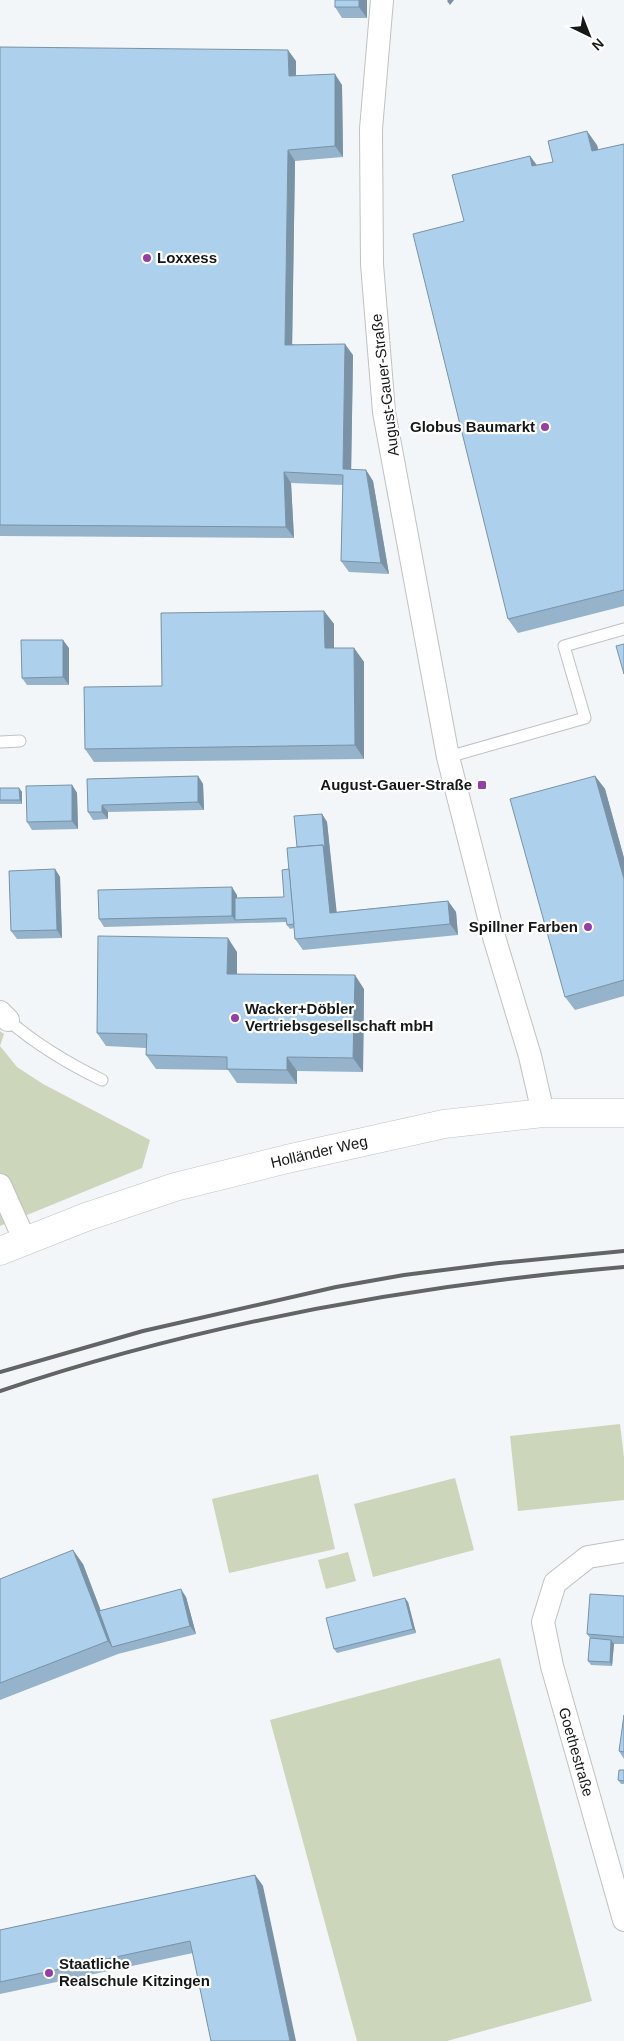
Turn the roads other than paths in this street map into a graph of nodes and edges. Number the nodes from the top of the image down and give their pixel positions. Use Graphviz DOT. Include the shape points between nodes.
graph roads {
  1 [pos="382,0"];
  2 [pos="624,629"];
  3 [pos="0,742"];
  4 [pos="20,742"];
  5 [pos="448,757"];
  6 [pos="4,1016"];
  7 [pos="102,1080"];
  8 [pos="543,1112"];
  9 [pos="624,1113"];
  10 [pos="0,1185"];
  11 [pos="25,1241"];
  12 [pos="0,1251"];
  13 [pos="624,1551"];
  14 [pos="624,1920"];
  1 -- 5 [label="street, August-Gauer-Straße" via="371,129 372,264 384,412"];
  2 -- 5 [label="lane" via="564,646 584,718"];
  3 -- 4 [label="lane"];
  5 -- 8 [label="street, August-Gauer-Straße"];
  6 -- 7 [label="lane" via="63,1062"];
  8 -- 9 [label="main road, Holländer Weg"];
  8 -- 11 [label="main road, Holländer Weg" via="444,1124 287,1158 175,1187"];
  10 -- 11 [label="street"];
  11 -- 12 [label="main road, Holländer Weg"];
  13 -- 14 [label="street, Goethestraße" via="588,1557 555,1583 544,1622 552,1666"];
}
